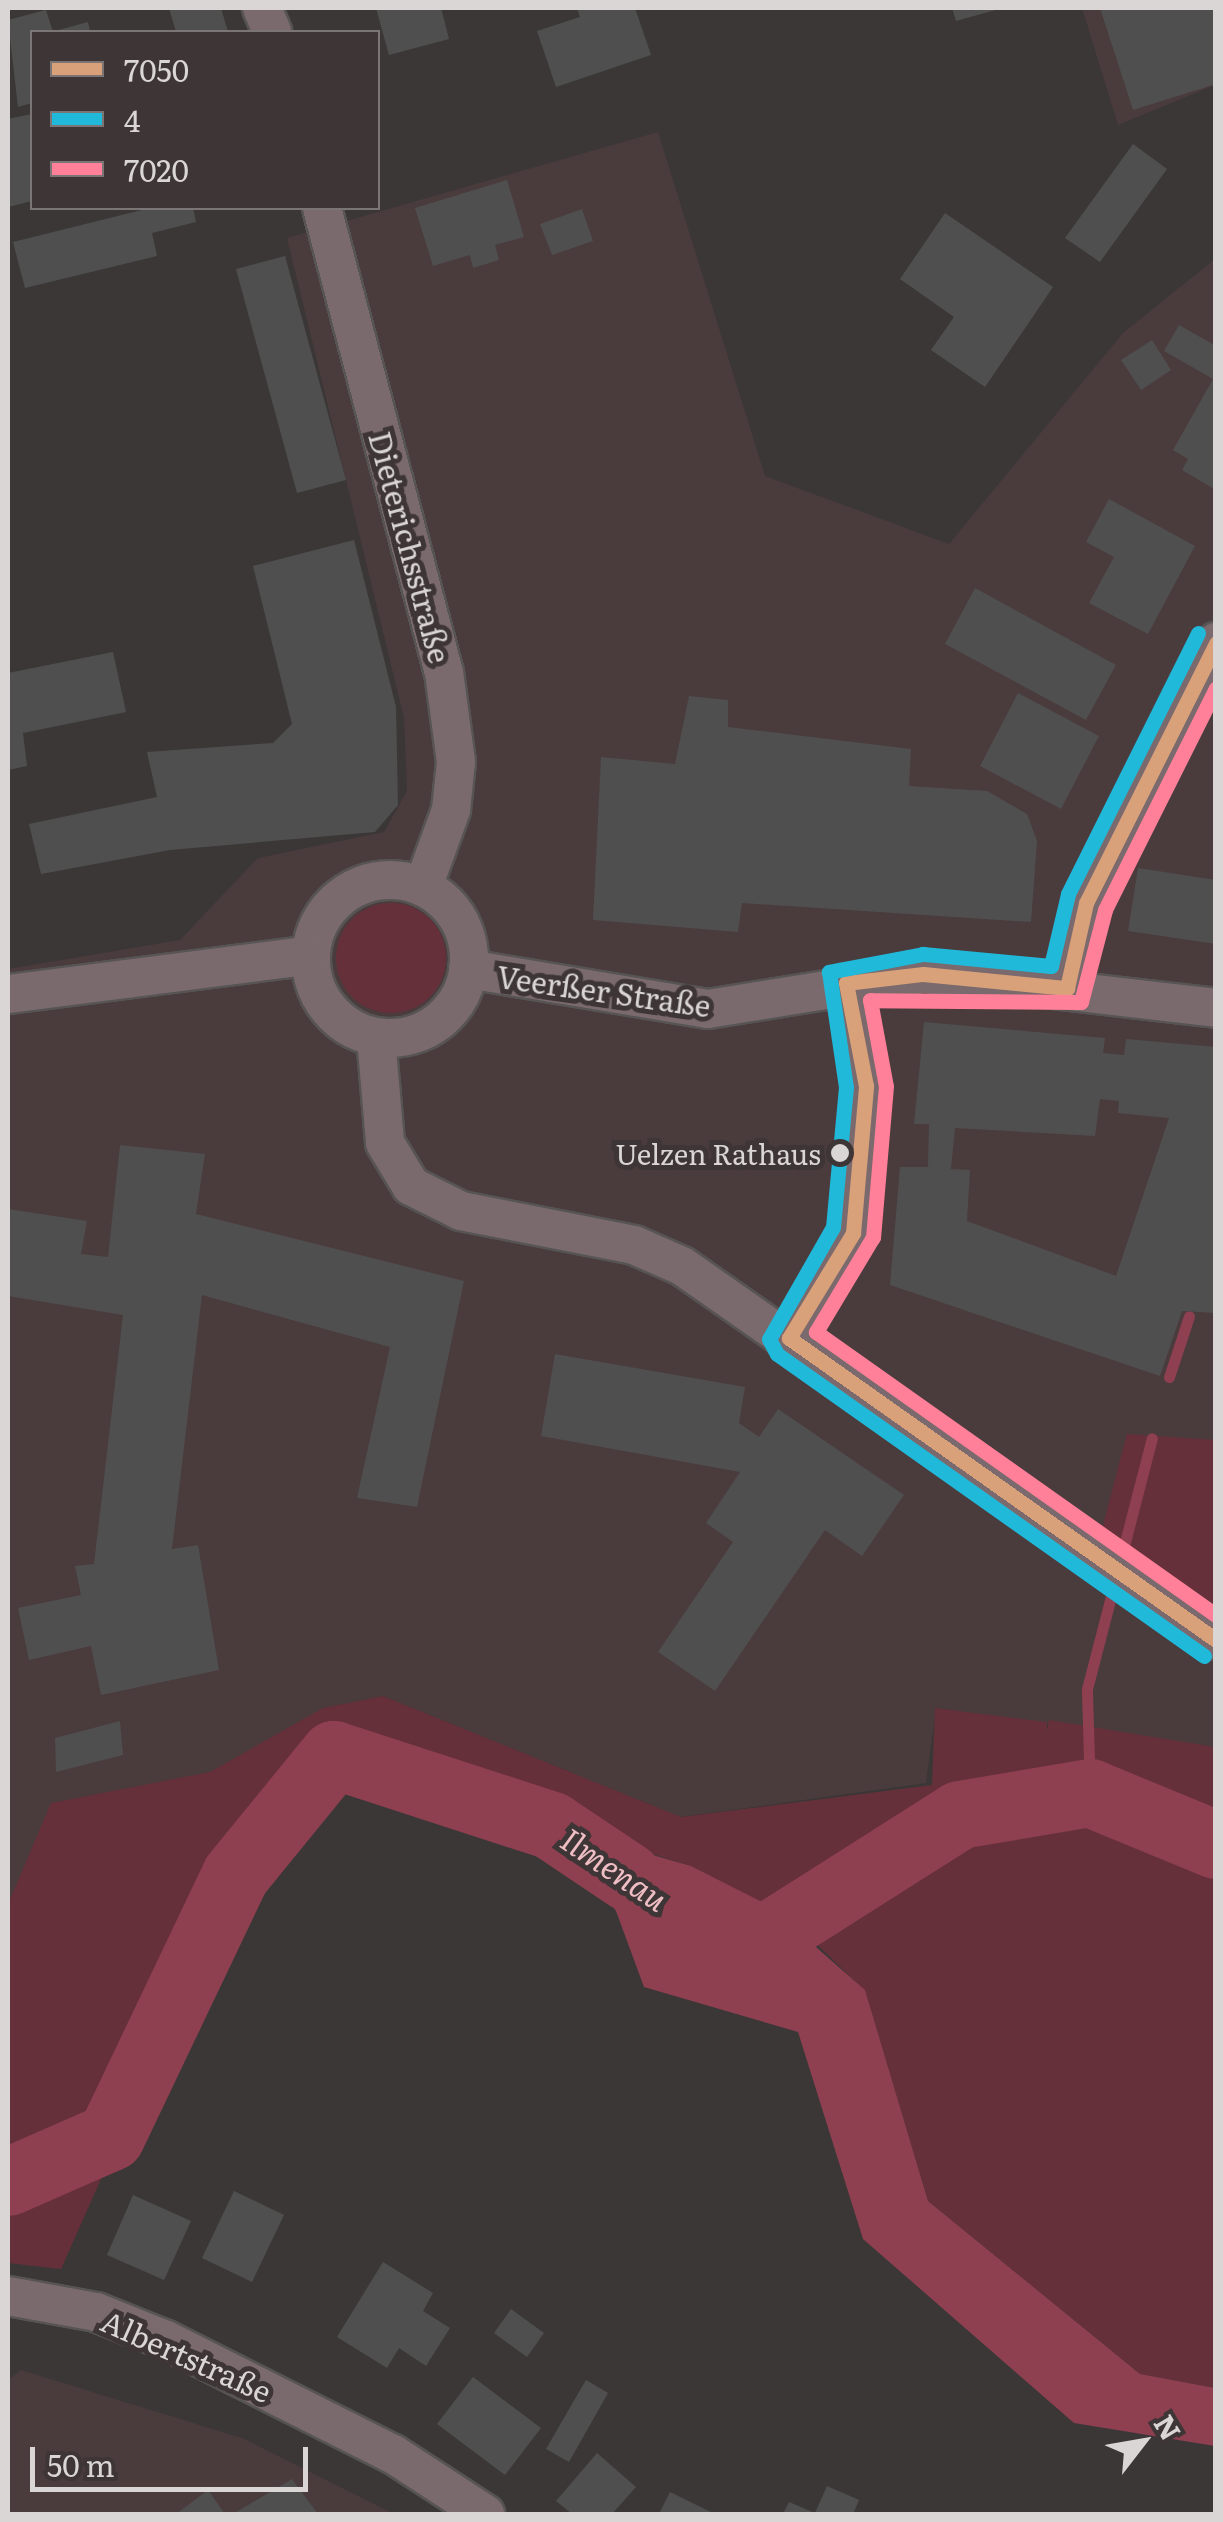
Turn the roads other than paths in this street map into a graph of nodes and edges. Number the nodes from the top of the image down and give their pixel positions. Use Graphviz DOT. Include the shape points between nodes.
graph roads {
  1 [pos="323,210"];
  2 [pos="1216,642"];
  3 [pos="423,887"];
  4 [pos="311,956"];
  5 [pos="468,969"];
  6 [pos="846,984"];
  7 [pos="1067,988"];
  8 [pos="8,994"];
  9 [pos="1216,1008"];
  10 [pos="376,1036"];
  11 [pos="789,1338"];
  12 [pos="1216,1640"];
  13 [pos="18,2306"];
  14 [pos="486,2514"];
  1 -- 3 [label="street, Dieterichsstraße" via="444,672 456,762 451,810"];
  2 -- 7 [label="street" via="1092,888"];
  3 -- 4 [label="street" via="385,880 348,891 321,919"];
  3 -- 5 [label="street" via="458,921"];
  4 -- 8 [label="street"];
  4 -- 10 [label="street" via="336,1016"];
  5 -- 6 [label="street, Veerßer Straße" via="708,1009"];
  5 -- 10 [label="street" via="444,1017 412,1034"];
  6 -- 7 [label="street, Veerßer Straße" via="923,974"];
  6 -- 11 [label="street" via="866,1086 853,1233"];
  7 -- 9 [label="street, Veerßer Straße"];
  10 -- 11 [label="street" via="384,1143 412,1186 461,1211 634,1245"];
  11 -- 12 [label="street"];
  13 -- 14 [label="street, Albertstraße" via="96,2312 194,2353 393,2454"];
}
